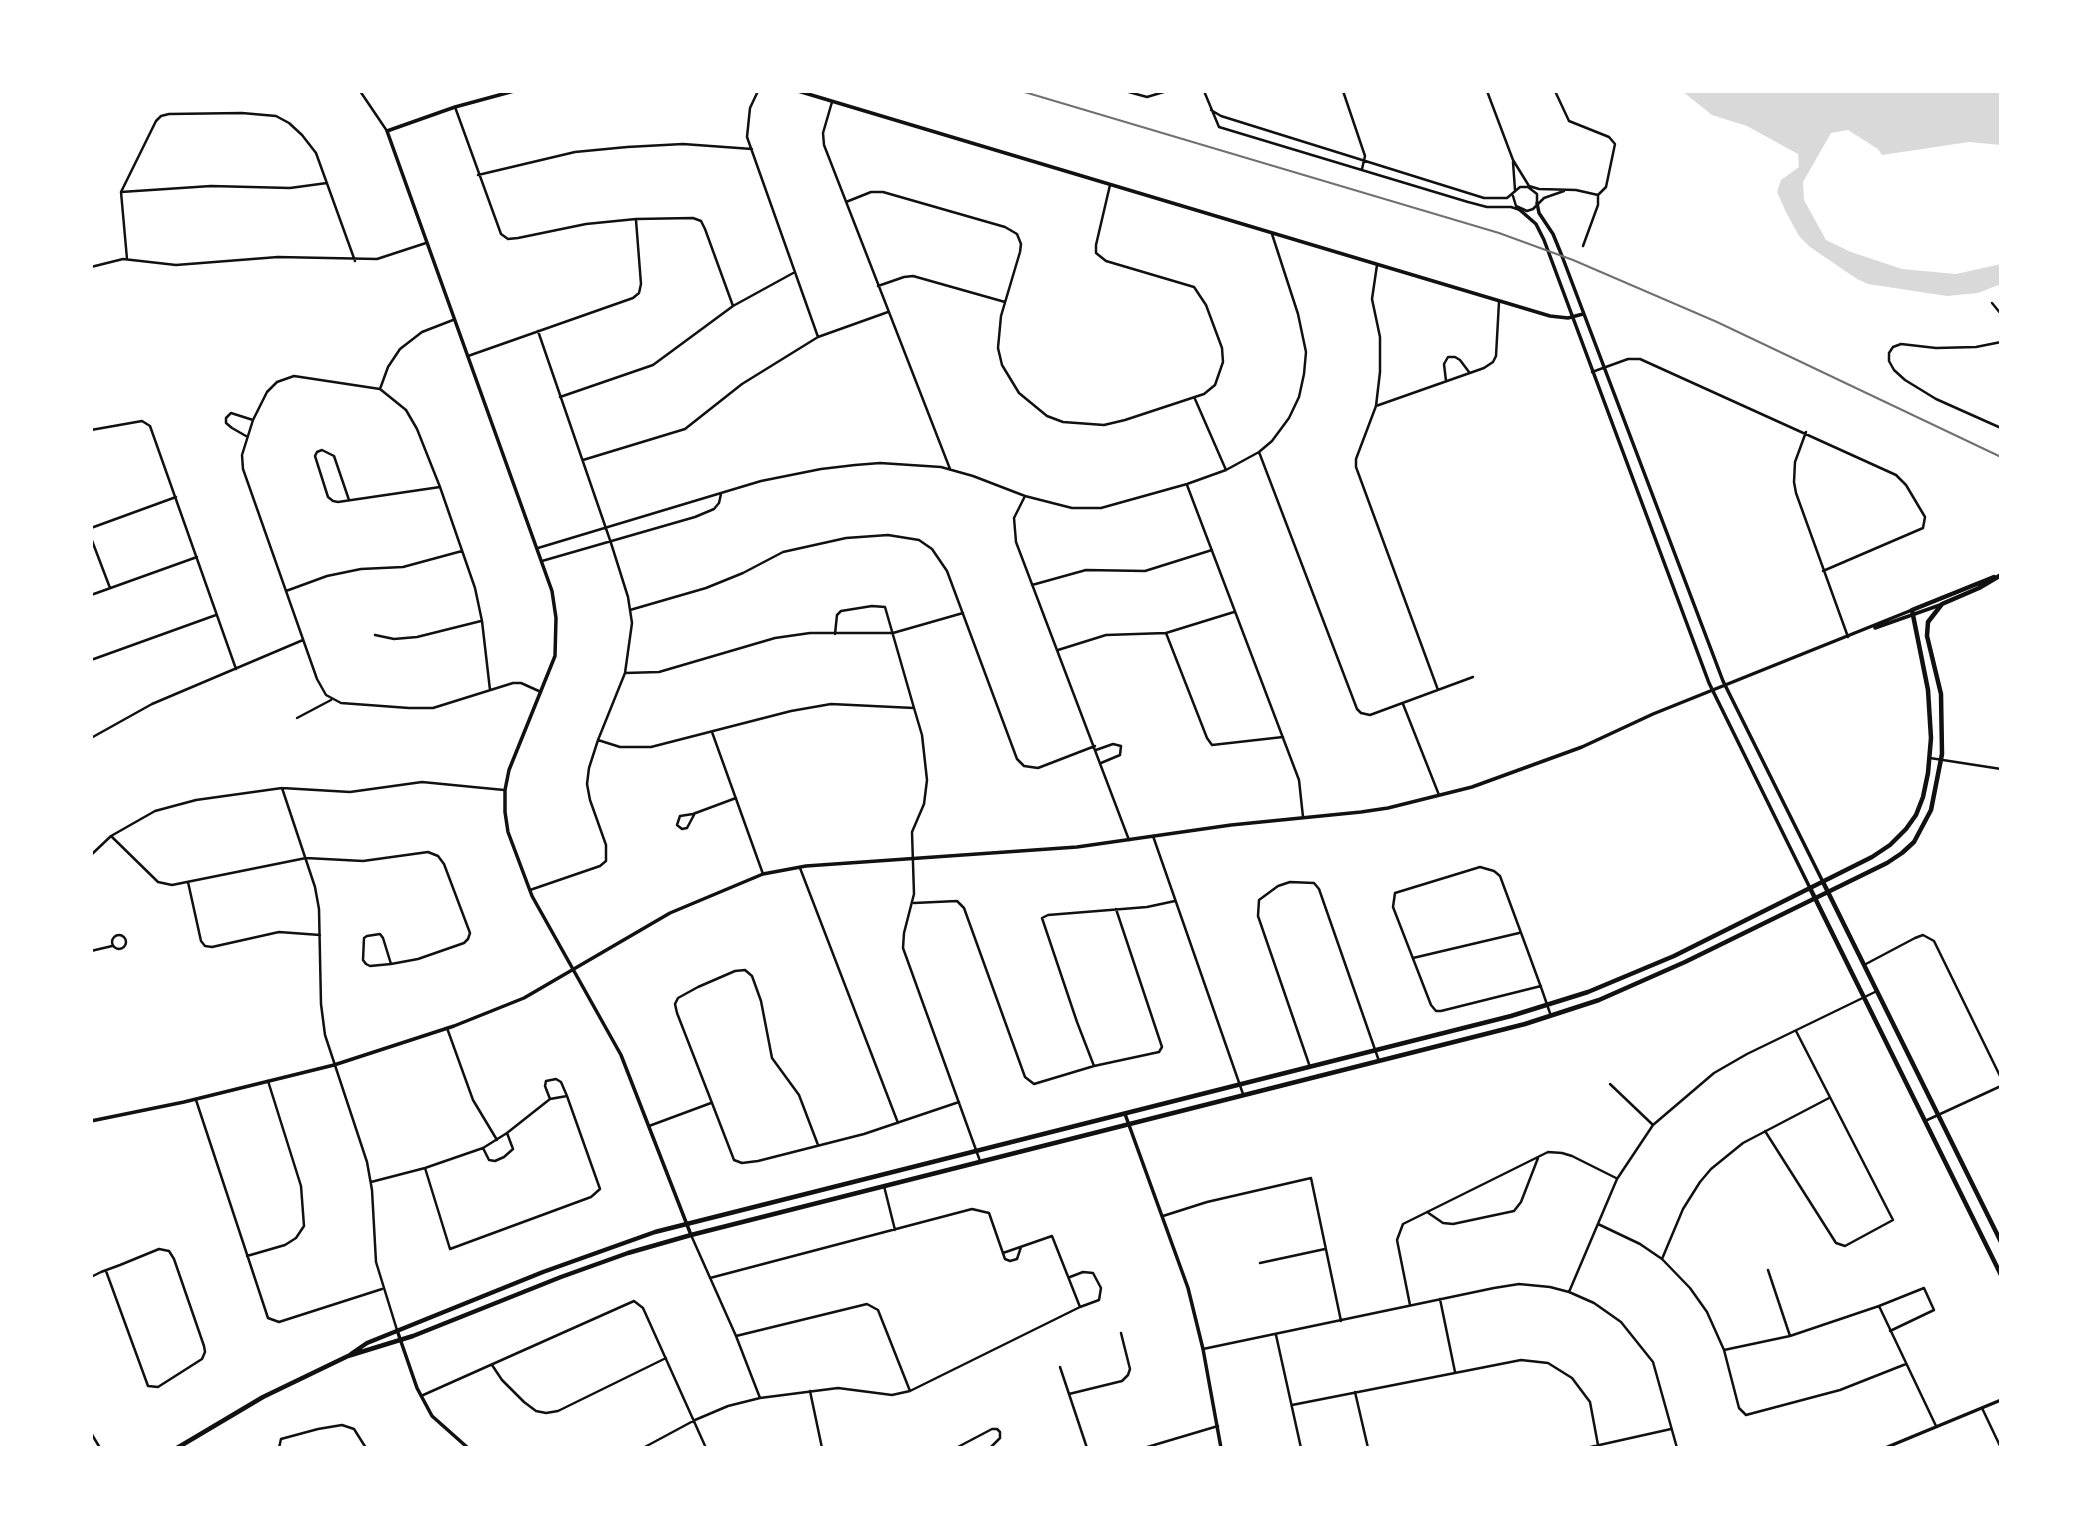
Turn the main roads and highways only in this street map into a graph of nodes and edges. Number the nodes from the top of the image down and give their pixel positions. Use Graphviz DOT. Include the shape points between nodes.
graph roads {
  1 [pos="2001,575"];
  2 [pos="1823,882"];
  3 [pos="1810,888"];
  4 [pos="1828,892"];
  5 [pos="1815,898"];
  6 [pos="2001,1242"];
  7 [pos="2001,1275"];
  8 [pos="348,1356"];
  9 [pos="177,1448"];
  1 -- 2 [label="main road" via="1912,613 1929,694 1930,758 1920,805 1901,834 1878,854"];
  1 -- 4 [label="main road" via="1942,604 1927,628 1940,688 1941,759 1931,810 1914,842 1886,863"];
  2 -- 3 [label="main road"];
  2 -- 4 [label="main road"];
  3 -- 5 [label="main road"];
  3 -- 8 [label="main road" via="1644,970 1548,1006 686,1224 581,1257 397,1330"];
  4 -- 5 [label="main road"];
  4 -- 6 [label="main road"];
  5 -- 7 [label="main road"];
  5 -- 8 [label="main road" via="1658,975 1551,1016 691,1235 596,1264"];
  8 -- 9 [label="main road" via="262,1397"];
}
